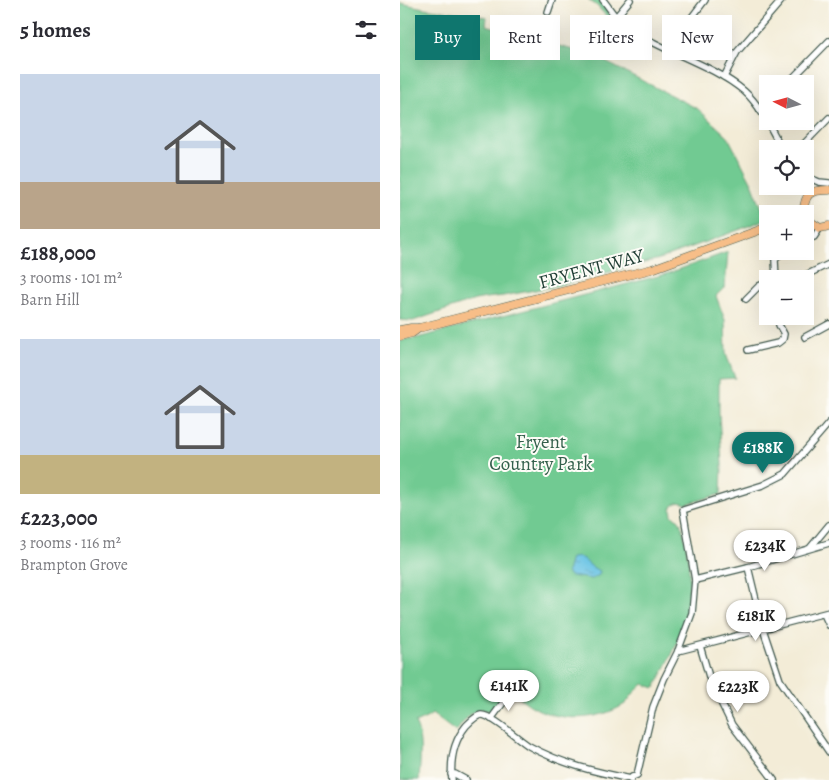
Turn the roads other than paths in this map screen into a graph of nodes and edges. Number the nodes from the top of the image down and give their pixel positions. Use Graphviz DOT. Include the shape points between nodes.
graph roads {
  1 [pos="552,0"];
  2 [pos="603,0"];
  3 [pos="630,0"];
  4 [pos="705,0"];
  5 [pos="782,0"];
  6 [pos="548,12"];
  7 [pos="614,15"];
  8 [pos="618,15"];
  9 [pos="693,15"];
  10 [pos="829,41"];
  11 [pos="689,60"];
  12 [pos="796,75"];
  13 [pos="724,78"];
  14 [pos="759,109"];
  15 [pos="829,118"];
  16 [pos="807,140"];
  17 [pos="814,180"];
  18 [pos="829,183"];
  19 [pos="814,190"];
  20 [pos="829,190"];
  21 [pos="814,224"];
  22 [pos="829,226"];
  23 [pos="820,228"];
  24 [pos="759,230"];
  25 [pos="814,237"];
  26 [pos="829,264"];
  27 [pos="814,271"];
  28 [pos="759,286"];
  29 [pos="746,299"];
  30 [pos="829,324"];
  31 [pos="779,325"];
  32 [pos="419,328"];
  33 [pos="400,330"];
  34 [pos="400,336"];
  35 [pos="805,337"];
  36 [pos="748,350"];
  37 [pos="829,423"];
  38 [pos="829,525"];
  39 [pos="829,543"];
  40 [pos="810,548"];
  41 [pos="748,566"];
  42 [pos="695,580"];
  43 [pos="827,613"];
  44 [pos="829,625"];
  45 [pos="763,629"];
  46 [pos="700,646"];
  47 [pos="678,651"];
  48 [pos="511,692"];
  49 [pos="488,717"];
  50 [pos="829,752"];
  51 [pos="451,777"];
  52 [pos="639,778"];
  53 [pos="631,779"];
  54 [pos="466,780"];
  55 [pos="774,780"];
  1 -- 6 [label="street"];
  2 -- 7 [label="street"];
  3 -- 8 [label="street"];
  4 -- 9 [label="street"];
  5 -- 13 [label="street" via="738,52"];
  10 -- 12 [label="street"];
  11 -- 13 [label="street"];
  13 -- 14 [label="street" via="745,92"];
  15 -- 16 [label="street"];
  17 -- 18 [label="street"];
  19 -- 20 [label="main road"];
  21 -- 23 [label="main road"];
  22 -- 23 [label="main road"];
  23 -- 25 [label="street"];
  24 -- 32 [label="main road, FRYENT WAY" via="652,269"];
  26 -- 27 [label="street"];
  28 -- 29 [label="street"];
  30 -- 35 [label="street"];
  31 -- 36 [label="street" via="783,339"];
  32 -- 33 [label="main road, FRYENT WAY"];
  32 -- 34 [label="main road, FRYENT WAY"];
  37 -- 42 [label="street" via="785,474 763,485 683,510"];
  38 -- 40 [label="street"];
  39 -- 40 [label="street"];
  40 -- 41 [label="street"];
  41 -- 42 [label="street"];
  41 -- 45 [label="street"];
  42 -- 47 [label="street" via="692,613"];
  43 -- 44 [label="street"];
  43 -- 45 [label="street"];
  45 -- 46 [label="street"];
  45 -- 50 [label="street" via="780,680"];
  46 -- 47 [label="street"];
  46 -- 55 [label="street" via="710,680 732,725"];
  47 -- 52 [label="street" via="653,707"];
  48 -- 49 [label="street"];
  49 -- 51 [label="street" via="481,715 470,721 456,740"];
  49 -- 53 [label="street" via="551,757"];
  51 -- 54 [label="street" via="455,774"];
  52 -- 53 [label="street" via="634,776"];
}
